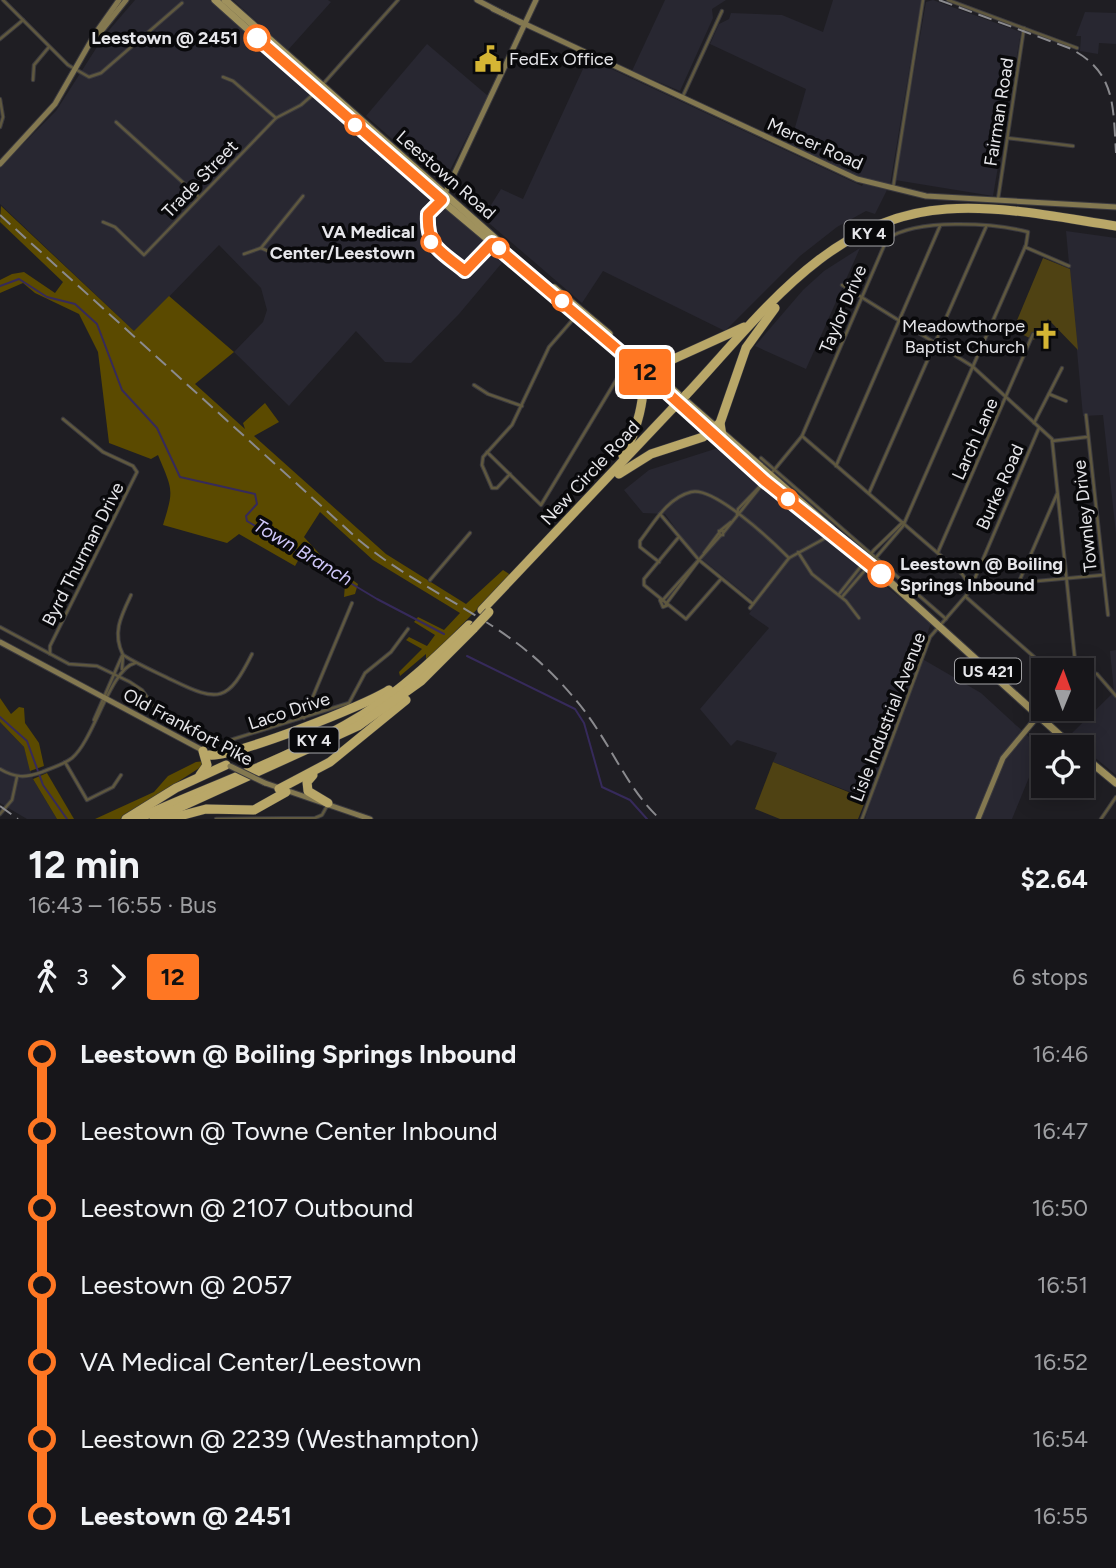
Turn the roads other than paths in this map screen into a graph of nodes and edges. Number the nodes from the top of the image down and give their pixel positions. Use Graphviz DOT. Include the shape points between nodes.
graph roads {
  1 [pos="3,0"];
  2 [pos="119,0"];
  3 [pos="126,0"];
  4 [pos="215,0"];
  5 [pos="225,0"];
  6 [pos="398,0"];
  7 [pos="477,0"];
  8 [pos="536,0"];
  9 [pos="923,0"];
  10 [pos="948,0"];
  11 [pos="182,3"];
  12 [pos="722,11"];
  13 [pos="23,20"];
  14 [pos="524,23"];
  15 [pos="1024,28"];
  16 [pos="0,39"];
  17 [pos="92,42"];
  18 [pos="49,47"];
  19 [pos="1077,48"];
  20 [pos="75,71"];
  21 [pos="223,77"];
  22 [pos="33,80"];
  23 [pos="319,89"];
  24 [pos="682,98"];
  25 [pos="0,99"];
  26 [pos="276,118"];
  27 [pos="116,122"];
  28 [pos="0,127"];
  29 [pos="1007,138"];
  30 [pos="1073,146"];
  31 [pos="0,164"];
  32 [pos="893,188"];
  33 [pos="303,196"];
  34 [pos="199,197"];
  35 [pos="443,197"];
  36 [pos="998,199"];
  37 [pos="1113,207"];
  38 [pos="103,222"];
  39 [pos="940,226"];
  40 [pos="987,226"];
  41 [pos="1114,228"];
  42 [pos="1025,247"];
  43 [pos="261,248"];
  44 [pos="244,254"];
  45 [pos="284,258"];
  46 [pos="1069,266"];
  47 [pos="842,285"];
  48 [pos="862,297"];
  49 [pos="772,307"];
  50 [pos="580,313"];
  51 [pos="899,320"];
  52 [pos="1033,334"];
  53 [pos="612,340"];
  54 [pos="936,344"];
  55 [pos="972,366"];
  56 [pos="643,367"];
  57 [pos="1062,368"];
  58 [pos="652,375"];
  59 [pos="474,385"];
  60 [pos="1049,394"];
  61 [pos="1006,398"];
  62 [pos="1066,401"];
  63 [pos="523,406"];
  64 [pos="1086,415"];
  65 [pos="63,419"];
  66 [pos="1034,423"];
  67 [pos="1039,428"];
  68 [pos="716,432"];
  69 [pos="802,436"];
  70 [pos="1088,436"];
  71 [pos="1052,441"];
  72 [pos="487,452"];
  73 [pos="761,458"];
  74 [pos="836,466"];
  75 [pos="775,469"];
  76 [pos="510,474"];
  77 [pos="615,474"];
  78 [pos="767,478"];
  79 [pos="1059,491"];
  80 [pos="869,494"];
  81 [pos="660,514"];
  82 [pos="737,514"];
  83 [pos="903,522"];
  84 [pos="819,525"];
  85 [pos="470,533"];
  86 [pos="834,536"];
  87 [pos="678,538"];
  88 [pos="820,538"];
  89 [pos="798,552"];
  90 [pos="938,552"];
  91 [pos="876,556"];
  92 [pos="789,558"];
  93 [pos="868,559"];
  94 [pos="699,560"];
  95 [pos="659,562"];
  96 [pos="1103,575"];
  97 [pos="721,579"];
  98 [pos="1068,579"];
  99 [pos="430,580"];
  100 [pos="1018,584"];
  101 [pos="970,586"];
  102 [pos="131,595"];
  103 [pos="841,596"];
  104 [pos="966,597"];
  105 [pos="664,602"];
  106 [pos="352,603"];
  107 [pos="753,604"];
  108 [pos="750,608"];
  109 [pos="1108,615"];
  110 [pos="859,618"];
  111 [pos="946,619"];
  112 [pos="939,625"];
  113 [pos="0,627"];
  114 [pos="471,627"];
  115 [pos="408,629"];
  116 [pos="0,642"];
  117 [pos="50,654"];
  118 [pos="252,654"];
  119 [pos="123,655"];
  120 [pos="1035,658"];
  121 [pos="1075,658"];
  122 [pos="138,663"];
  123 [pos="436,668"];
  124 [pos="424,669"];
  125 [pos="122,671"];
  126 [pos="1094,673"];
  127 [pos="117,675"];
  128 [pos="1116,696"];
  129 [pos="105,699"];
  130 [pos="1031,710"];
  131 [pos="304,718"];
  132 [pos="1034,721"];
  133 [pos="1044,721"];
  134 [pos="1059,735"];
  135 [pos="235,750"];
  136 [pos="206,753"];
  137 [pos="65,762"];
  138 [pos="227,765"];
  139 [pos="1094,765"];
  140 [pos="0,769"];
  141 [pos="316,771"];
  142 [pos="121,775"];
  143 [pos="198,776"];
  144 [pos="17,777"];
  145 [pos="1116,783"];
  146 [pos="276,788"];
  147 [pos="1116,797"];
  148 [pos="328,803"];
  149 [pos="0,814"];
  150 [pos="248,818"];
  151 [pos="126,819"];
  152 [pos="137,819"];
  153 [pos="154,819"];
  154 [pos="168,819"];
  155 [pos="216,819"];
  156 [pos="370,819"];
  157 [pos="862,819"];
  158 [pos="978,819"];
  159 [pos="1101,819"];
  1 -- 13 [label="street"];
  2 -- 17 [label="street"];
  3 -- 17 [label="street"];
  4 -- 23 [label="main road, Leestown Road"];
  5 -- 23 [label="main road, Leestown Road"];
  6 -- 23 [label="street, Trade Street"];
  7 -- 14 [label="street, Mercer Road"];
  8 -- 14 [label="street"];
  9 -- 32 [label="street"];
  10 -- 15 [label="street"];
  11 -- 20 [label="street" via="101,74 89,77"];
  12 -- 24 [label="street"];
  13 -- 16 [label="street"];
  13 -- 18 [label="street"];
  14 -- 24 [label="street, Mercer Road"];
  14 -- 35 [label="street"];
  15 -- 19 [label="street"];
  15 -- 29 [label="street, Fairman Road"];
  17 -- 20 [label="street"];
  18 -- 20 [label="street"];
  18 -- 22 [label="street" via="34,65"];
  20 -- 31 [label="street" via="43,119"];
  21 -- 26 [label="street"];
  23 -- 26 [label="street, Trade Street"];
  23 -- 35 [label="main road, Leestown Road"];
  24 -- 32 [label="street, Mercer Road" via="844,174"];
  25 -- 28 [label="street"];
  26 -- 34 [label="street, Trade Street"];
  27 -- 34 [label="street"];
  29 -- 30 [label="street"];
  29 -- 36 [label="street, Fairman Road"];
  32 -- 36 [label="street, Mercer Road" via="926,196"];
  33 -- 43 [label="street"];
  34 -- 38 [label="street, Trade Street" via="144,255 115,227"];
  35 -- 50 [label="main road, Leestown Road"];
  36 -- 37 [label="street, Mercer Road"];
  39 -- 40 [label="street, Taylor Drive"];
  39 -- 48 [label="street, Taylor Drive" via="890,237"];
  39 -- 51 [label="street"];
  40 -- 42 [label="street, Taylor Drive" via="1029,233"];
  40 -- 54 [label="street"];
  41 -- 49 [label="highway, New Circle Road / KY 4" via="978,214 915,218 881,228 834,252"];
  42 -- 46 [label="street"];
  42 -- 55 [label="street"];
  43 -- 44 [label="street"];
  43 -- 45 [label="street"];
  47 -- 48 [label="street"];
  48 -- 51 [label="street"];
  48 -- 69 [label="street, Taylor Drive"];
  49 -- 58 [label="highway" via="736,333"];
  49 -- 68 [label="highway" via="746,348"];
  49 -- 77 [label="highway, New Circle Road / KY 4"];
  50 -- 53 [label="main road, Leestown Road"];
  50 -- 63 [label="street" via="550,347"];
  51 -- 54 [label="street"];
  51 -- 74 [label="street"];
  52 -- 61 [label="street, Larch Lane"];
  53 -- 56 [label="main road, Leestown Road"];
  53 -- 76 [label="street" via="608,350 622,364 621,372 541,505"];
  54 -- 55 [label="street"];
  54 -- 80 [label="street"];
  55 -- 61 [label="street"];
  55 -- 83 [label="street"];
  56 -- 58 [label="highway"];
  56 -- 58 [label="highway"];
  57 -- 60 [label="street"];
  58 -- 68 [label="main road, US 421"];
  58 -- 77 [label="highway"];
  59 -- 63 [label="street"];
  60 -- 62 [label="street"];
  60 -- 66 [label="street"];
  61 -- 66 [label="street"];
  61 -- 90 [label="street, Larch Lane"];
  63 -- 72 [label="street"];
  64 -- 70 [label="street, Townley Drive"];
  65 -- 117 [label="street, Byrd Thurman Drive" via="103,452 136,469"];
  66 -- 67 [label="street"];
  67 -- 71 [label="street"];
  67 -- 101 [label="street, Burke Road"];
  68 -- 77 [label="highway" via="651,454"];
  68 -- 78 [label="main road, US 421"];
  69 -- 74 [label="street"];
  69 -- 75 [label="street, Taylor Drive"];
  70 -- 71 [label="street"];
  70 -- 96 [label="street, Townley Drive"];
  71 -- 79 [label="street"];
  72 -- 76 [label="street"];
  72 -- 76 [label="street" via="482,465 490,486 497,488"];
  73 -- 75 [label="street"];
  74 -- 80 [label="street"];
  75 -- 78 [label="street, Taylor Drive"];
  75 -- 93 [label="street"];
  77 -- 114 [label="highway, New Circle Road / KY 4"];
  78 -- 82 [label="street, Taylor Drive"];
  78 -- 84 [label="main road, US 421"];
  78 -- 93 [label="main road, US 421"];
  79 -- 98 [label="street"];
  79 -- 100 [label="street"];
  80 -- 83 [label="street"];
  81 -- 82 [label="street" via="681,496 701,491"];
  81 -- 87 [label="street"];
  81 -- 95 [label="street" via="639,544"];
  82 -- 92 [label="street"];
  82 -- 94 [label="street, Taylor Drive"];
  83 -- 90 [label="street"];
  83 -- 91 [label="street"];
  83 -- 93 [label="street"];
  84 -- 86 [label="main road, US 421"];
  84 -- 88 [label="street"];
  85 -- 99 [label="street"];
  86 -- 88 [label="street"];
  86 -- 93 [label="main road, US 421"];
  87 -- 94 [label="street"];
  87 -- 95 [label="street"];
  88 -- 89 [label="street"];
  89 -- 92 [label="street"];
  89 -- 103 [label="street" via="811,574"];
  90 -- 101 [label="street"];
  91 -- 93 [label="street"];
  91 -- 93 [label="street"];
  91 -- 111 [label="street"];
  92 -- 107 [label="street"];
  93 -- 103 [label="street"];
  93 -- 112 [label="main road, US 421"];
  94 -- 97 [label="street"];
  94 -- 105 [label="street, Taylor Drive"];
  95 -- 105 [label="street" via="644,581"];
  96 -- 98 [label="street"];
  96 -- 109 [label="street, Townley Drive"];
  97 -- 105 [label="street" via="690,618"];
  97 -- 107 [label="street"];
  98 -- 100 [label="street"];
  98 -- 121 [label="street"];
  100 -- 101 [label="street"];
  101 -- 104 [label="street, Burke Road"];
  102 -- 119 [label="street" via="118,624"];
  103 -- 110 [label="street"];
  104 -- 111 [label="street, Burke Road"];
  104 -- 120 [label="street"];
  106 -- 131 [label="street"];
  107 -- 108 [label="street"];
  111 -- 112 [label="street, Burke Road"];
  112 -- 130 [label="main road, US 421"];
  112 -- 157 [label="street, Lisle Industrial Avenue" via="923,654"];
  113 -- 117 [label="street"];
  114 -- 123 [label="highway, New Circle Road / KY 4"];
  114 -- 124 [label="highway, New Circle Road / KY 4"];
  115 -- 131 [label="street, Laco Drive" via="391,652 365,673 352,701"];
  116 -- 129 [label="street, Old Frankfort Pike"];
  117 -- 127 [label="street" via="69,664 97,666"];
  118 -- 122 [label="street" via="235,685 211,696"];
  119 -- 122 [label="street"];
  119 -- 125 [label="street"];
  119 -- 127 [label="street"];
  122 -- 125 [label="street"];
  123 -- 141 [label="highway" via="405,701"];
  123 -- 153 [label="highway, New Circle Road / KY 4" via="394,703 340,736"];
  124 -- 135 [label="highway" via="345,712"];
  124 -- 152 [label="highway, New Circle Road / KY 4" via="391,696 332,732"];
  125 -- 127 [label="street"];
  126 -- 128 [label="street"];
  127 -- 129 [label="street"];
  127 -- 131 [label="street, Laco Drive" via="138,686 157,711 219,742"];
  129 -- 136 [label="street, Old Frankfort Pike"];
  129 -- 137 [label="street" via="80,748"];
  132 -- 158 [label="street" via="1004,756"];
  133 -- 134 [label="main road, US 421"];
  135 -- 136 [label="highway"];
  135 -- 138 [label="highway" via="227,755"];
  136 -- 138 [label="street, Old Frankfort Pike"];
  136 -- 143 [label="highway" via="206,768"];
  137 -- 142 [label="street" via="87,800 113,787"];
  137 -- 144 [label="street"];
  138 -- 143 [label="highway"];
  138 -- 146 [label="street, Old Frankfort Pike, bridge"];
  139 -- 145 [label="main road"];
  140 -- 144 [label="street"];
  141 -- 146 [label="highway"];
  141 -- 148 [label="highway" via="307,790"];
  143 -- 151 [label="highway"];
  144 -- 149 [label="street" via="12,800"];
  146 -- 148 [label="street, Old Frankfort Pike"];
  146 -- 154 [label="highway" via="272,799 252,810 206,809"];
  147 -- 159 [label="street"];
  148 -- 150 [label="street" via="315,818"];
  148 -- 156 [label="street, Old Frankfort Pike"];
  150 -- 155 [label="street"];
}
